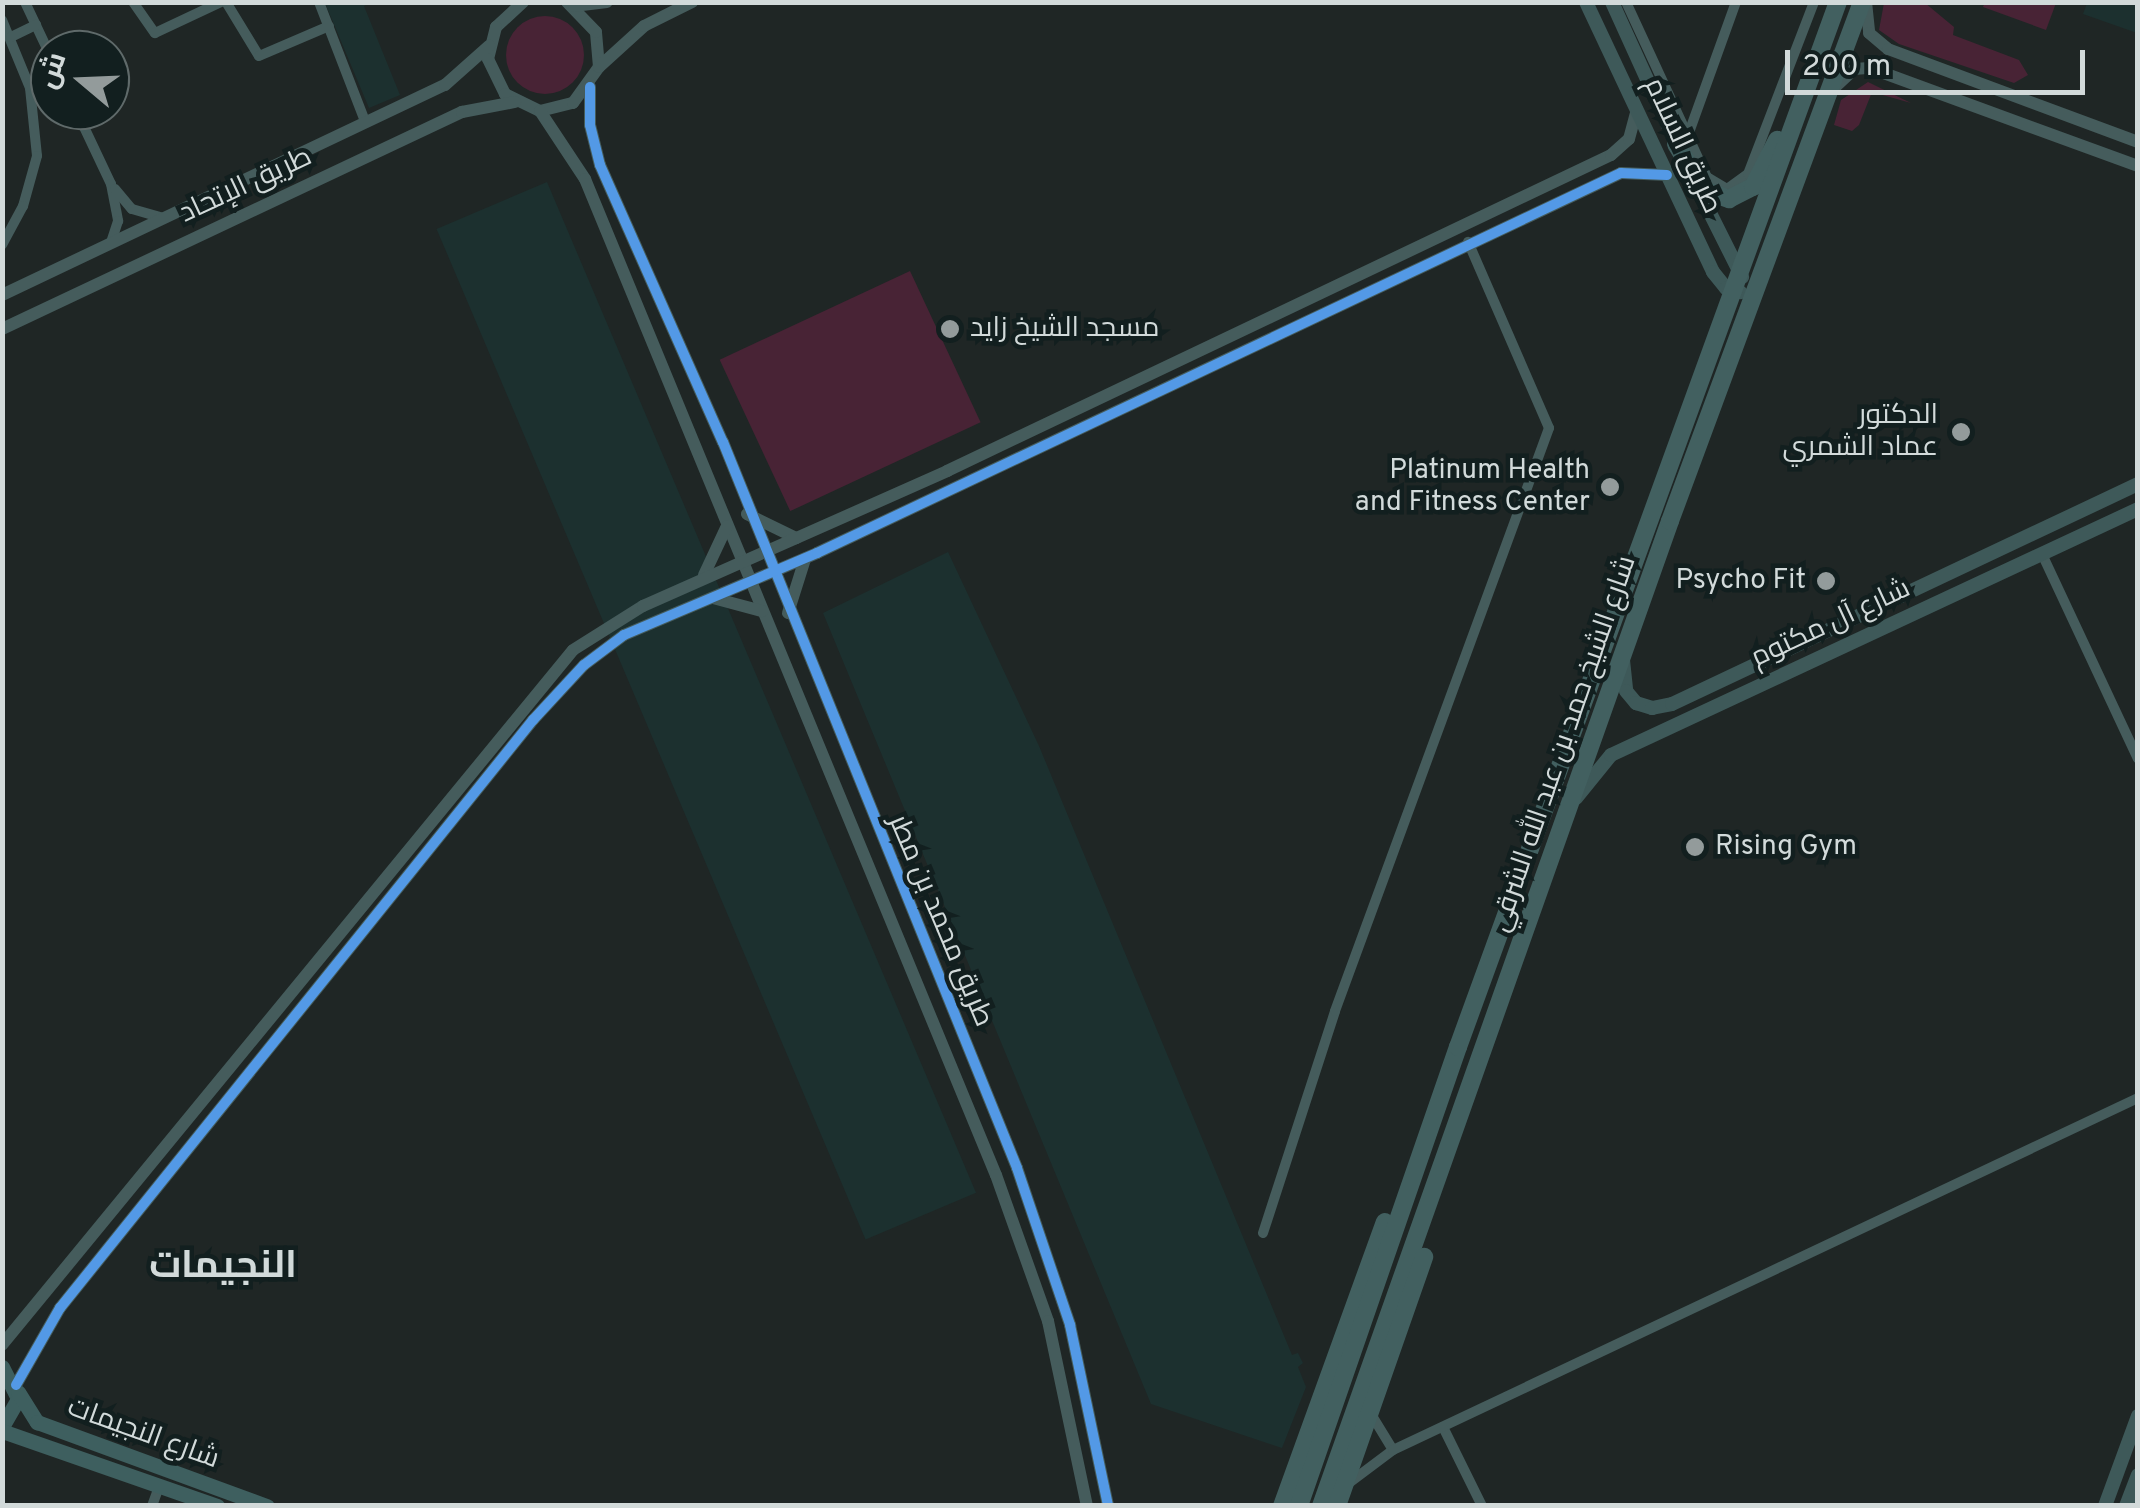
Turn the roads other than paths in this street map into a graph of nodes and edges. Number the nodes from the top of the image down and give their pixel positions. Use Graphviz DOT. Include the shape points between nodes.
graph roads {
  1 [pos="25,2"];
  2 [pos="133,2"];
  3 [pos="224,2"];
  4 [pos="319,2"];
  5 [pos="499,2"];
  6 [pos="523,2"];
  7 [pos="606,2"];
  8 [pos="692,2"];
  9 [pos="1586,2"];
  10 [pos="1612,2"];
  11 [pos="1626,2"];
  12 [pos="1736,2"];
  13 [pos="1814,2"];
  14 [pos="1826,2"];
  15 [pos="1838,2"];
  16 [pos="1864,2"];
  17 [pos="570,4"];
  18 [pos="2,20"];
  19 [pos="36,25"];
  20 [pos="329,26"];
  21 [pos="496,26"];
  22 [pos="1830,26"];
  23 [pos="38,30"];
  24 [pos="11,37"];
  25 [pos="489,46"];
  26 [pos="1820,55"];
  27 [pos="599,67"];
  28 [pos="1972,83"];
  29 [pos="590,87"];
  30 [pos="1808,87"];
  31 [pos="1827,98"];
  32 [pos="515,102"];
  33 [pos="1965,105"];
  34 [pos="1637,107"];
  35 [pos="540,110"];
  36 [pos="366,121"];
  37 [pos="85,130"];
  38 [pos="1682,141"];
  39 [pos="2138,142"];
  40 [pos="2138,166"];
  41 [pos="1667,176"];
  42 [pos="111,184"];
  43 [pos="1539,190"];
  44 [pos="1541,208"];
  45 [pos="164,218"];
  46 [pos="1468,242"];
  47 [pos="111,244"];
  48 [pos="2,246"];
  49 [pos="1768,261"];
  50 [pos="6,290"];
  51 [pos="1746,290"];
  52 [pos="1316,294"];
  53 [pos="1725,314"];
  54 [pos="1317,316"];
  55 [pos="2,329"];
  56 [pos="1161,369"];
  57 [pos="1155,392"];
  58 [pos="1691,466"];
  59 [pos="942,473"];
  60 [pos="2138,484"];
  61 [pos="942,494"];
  62 [pos="2138,502"];
  63 [pos="2138,510"];
  64 [pos="748,514"];
  65 [pos="727,524"];
  66 [pos="2085,533"];
  67 [pos="798,539"];
  68 [pos="763,552"];
  69 [pos="2042,554"];
  70 [pos="806,559"];
  71 [pos="741,561"];
  72 [pos="772,572"];
  73 [pos="700,580"];
  74 [pos="750,580"];
  75 [pos="706,598"];
  76 [pos="762,611"];
  77 [pos="788,614"];
  78 [pos="1622,655"];
  79 [pos="1695,693"];
  80 [pos="1694,716"];
  81 [pos="2138,759"];
  82 [pos="1566,811"];
  83 [pos="1458,1047"];
  84 [pos="2138,1098"];
  85 [pos="1465,1112"];
  86 [pos="1264,1234"];
  87 [pos="2,1345"];
  88 [pos="2,1367"];
  89 [pos="17,1389"];
  90 [pos="1371,1412"];
  91 [pos="2138,1416"];
  92 [pos="1443,1427"];
  93 [pos="2,1429"];
  94 [pos="1394,1450"];
  95 [pos="2138,1475"];
  96 [pos="160,1484"];
  97 [pos="1340,1499"];
  98 [pos="152,1506"];
  99 [pos="217,1506"];
  100 [pos="266,1506"];
  101 [pos="1087,1506"];
  102 [pos="1108,1506"];
  103 [pos="1282,1506"];
  104 [pos="1299,1506"];
  105 [pos="1321,1506"];
  106 [pos="1482,1506"];
  107 [pos="2105,1506"];
  108 [pos="2126,1506"];
  1 -- 19 [label="street"];
  2 -- 3 [label="street" via="156,33"];
  3 -- 20 [label="street" via="259,56"];
  4 -- 20 [label="street"];
  5 -- 21 [label="street"];
  6 -- 21 [label="street"];
  7 -- 17 [label="street"];
  8 -- 27 [label="street" via="644,26"];
  9 -- 34 [label="main road, طريق السلام"];
  10 -- 38 [label="main road, طريق السلام"];
  11 -- 38 [label="street"];
  12 -- 38 [label="street"];
  13 -- 38 [label="street" via="1742,183 1728,189 1712,184"];
  14 -- 22 [label="highway"];
  15 -- 22 [label="highway, شارع الشيخ حمد بن عبد الله الشرقي"];
  16 -- 28 [label="street" via="1868,33 1878,44"];
  16 -- 31 [label="highway, شارع الشيخ حمد بن عبد الله الشرقي"];
  17 -- 27 [label="street" via="596,32"];
  18 -- 24 [label="street"];
  19 -- 23 [label="street"];
  19 -- 24 [label="street"];
  20 -- 36 [label="street"];
  21 -- 25 [label="street"];
  22 -- 26 [label="highway, شارع الشيخ حمد بن عبد الله الشرقي"];
  24 -- 48 [label="street" via="30,88 37,156 24,206"];
  25 -- 32 [label="street" via="491,72"];
  25 -- 36 [label="street, طريق اﻹتحاد" via="445,85"];
  26 -- 30 [label="highway, شارع الشيخ حمد بن عبد الله الشرقي"];
  26 -- 38 [label="highway" via="1760,177 1743,195 1720,198 1704,190"];
  27 -- 29 [label="street"];
  28 -- 33 [label="street"];
  28 -- 39 [label="street"];
  29 -- 35 [label="street" via="573,103"];
  29 -- 64 [label="street, طريق محمد بن مطر" via="596,155 723,442"];
  30 -- 49 [label="highway" via="1799,133 1752,260 1758,267"];
  30 -- 51 [label="highway, شارع الشيخ حمد بن عبد الله الشرقي"];
  31 -- 33 [label="street" via="1846,74 1870,68"];
  31 -- 49 [label="highway, شارع الشيخ حمد بن عبد الله الشرقي"];
  32 -- 35 [label="street"];
  32 -- 55 [label="street, طريق اﻹتحاد" via="462,112"];
  33 -- 40 [label="street"];
  34 -- 41 [label="main road, طريق السلام"];
  34 -- 43 [label="street" via="1622,148"];
  35 -- 65 [label="street, طريق محمد بن مطر" via="585,178"];
  36 -- 45 [label="street, طريق اﻹتحاد"];
  37 -- 42 [label="street"];
  38 -- 51 [label="main road, طريق السلام"];
  41 -- 44 [label="street" via="1621,173"];
  41 -- 51 [label="main road, طريق السلام" via="1713,272"];
  42 -- 45 [label="street" via="132,209"];
  42 -- 47 [label="street" via="118,221"];
  43 -- 44 [label="street" via="1549,195"];
  43 -- 52 [label="street"];
  44 -- 46 [label="street"];
  45 -- 47 [label="street, طريق اﻹتحاد"];
  46 -- 54 [label="street"];
  46 -- 86 [label="street" via="1548,428 1341,995"];
  47 -- 50 [label="street, طريق اﻹتحاد"];
  49 -- 51 [label="highway, شارع الشيخ حمد بن عبد الله الشرقي"];
  51 -- 53 [label="highway, شارع الشيخ حمد بن عبد الله الشرقي"];
  51 -- 58 [label="highway, شارع الشيخ حمد بن عبد الله الشرقي"];
  52 -- 54 [label="street" via="1311,305"];
  52 -- 56 [label="street"];
  53 -- 58 [label="highway" via="1732,306 1740,312"];
  53 -- 83 [label="highway, شارع الشيخ حمد بن عبد الله الشرقي"];
  54 -- 57 [label="street"];
  56 -- 57 [label="street" via="1168,378"];
  56 -- 59 [label="street"];
  57 -- 61 [label="street"];
  58 -- 78 [label="highway, شارع الشيخ حمد بن عبد الله الشرقي"];
  59 -- 61 [label="street" via="934,486"];
  59 -- 67 [label="street"];
  60 -- 79 [label="main road, شارع آل مكتوم"];
  61 -- 70 [label="street"];
  62 -- 66 [label="main road"];
  63 -- 66 [label="main road, شارع آل مكتوم"];
  64 -- 67 [label="street"];
  64 -- 68 [label="street, طريق محمد بن مطر"];
  65 -- 71 [label="street, طريق محمد بن مطر"];
  65 -- 73 [label="street" via="721,550"];
  66 -- 69 [label="main road, شارع آل مكتوم"];
  67 -- 68 [label="street"];
  68 -- 71 [label="street"];
  68 -- 72 [label="street, طريق محمد بن مطر"];
  69 -- 80 [label="main road, شارع آل مكتوم"];
  69 -- 81 [label="street"];
  70 -- 72 [label="street"];
  70 -- 77 [label="street"];
  71 -- 73 [label="street"];
  71 -- 74 [label="street, طريق محمد بن مطر"];
  72 -- 74 [label="street"];
  72 -- 77 [label="street, طريق محمد بن مطر"];
  73 -- 87 [label="street" via="609,624 540,684"];
  74 -- 75 [label="street"];
  74 -- 76 [label="street, طريق محمد بن مطر"];
  75 -- 76 [label="street"];
  75 -- 89 [label="street" via="624,635 584,665 533,720 60,1308"];
  76 -- 101 [label="street, طريق محمد بن مطر" via="996,1176 1048,1321"];
  77 -- 102 [label="street, طريق محمد بن مطر" via="1017,1168 1070,1325"];
  78 -- 79 [label="main road, شارع آل مكتوم" via="1626,690 1640,706 1660,708"];
  78 -- 82 [label="highway, شارع الشيخ حمد بن عبد الله الشرقي"];
  79 -- 80 [label="main road" via="1687,708"];
  80 -- 82 [label="main road, شارع آل مكتوم" via="1606,760"];
  82 -- 85 [label="highway, شارع الشيخ حمد بن عبد الله الشرقي"];
  83 -- 103 [label="highway" via="1421,1122"];
  83 -- 104 [label="highway, شارع الشيخ حمد بن عبد الله الشرقي"];
  84 -- 92 [label="street"];
  85 -- 90 [label="highway"];
  85 -- 105 [label="highway, شارع الشيخ حمد بن عبد الله الشرقي"];
  88 -- 89 [label="main road, شارع النجيمات"];
  89 -- 93 [label="main road" via="15,1412"];
  89 -- 100 [label="main road, شارع النجيمات" via="37,1422"];
  90 -- 94 [label="street"];
  90 -- 97 [label="highway"];
  91 -- 107 [label="main road"];
  92 -- 94 [label="street"];
  92 -- 106 [label="street"];
  93 -- 96 [label="main road, شارع النجيمات"];
  94 -- 97 [label="street"];
  95 -- 108 [label="main road"];
  96 -- 98 [label="street"];
  96 -- 99 [label="main road, شارع النجيمات"];
}
